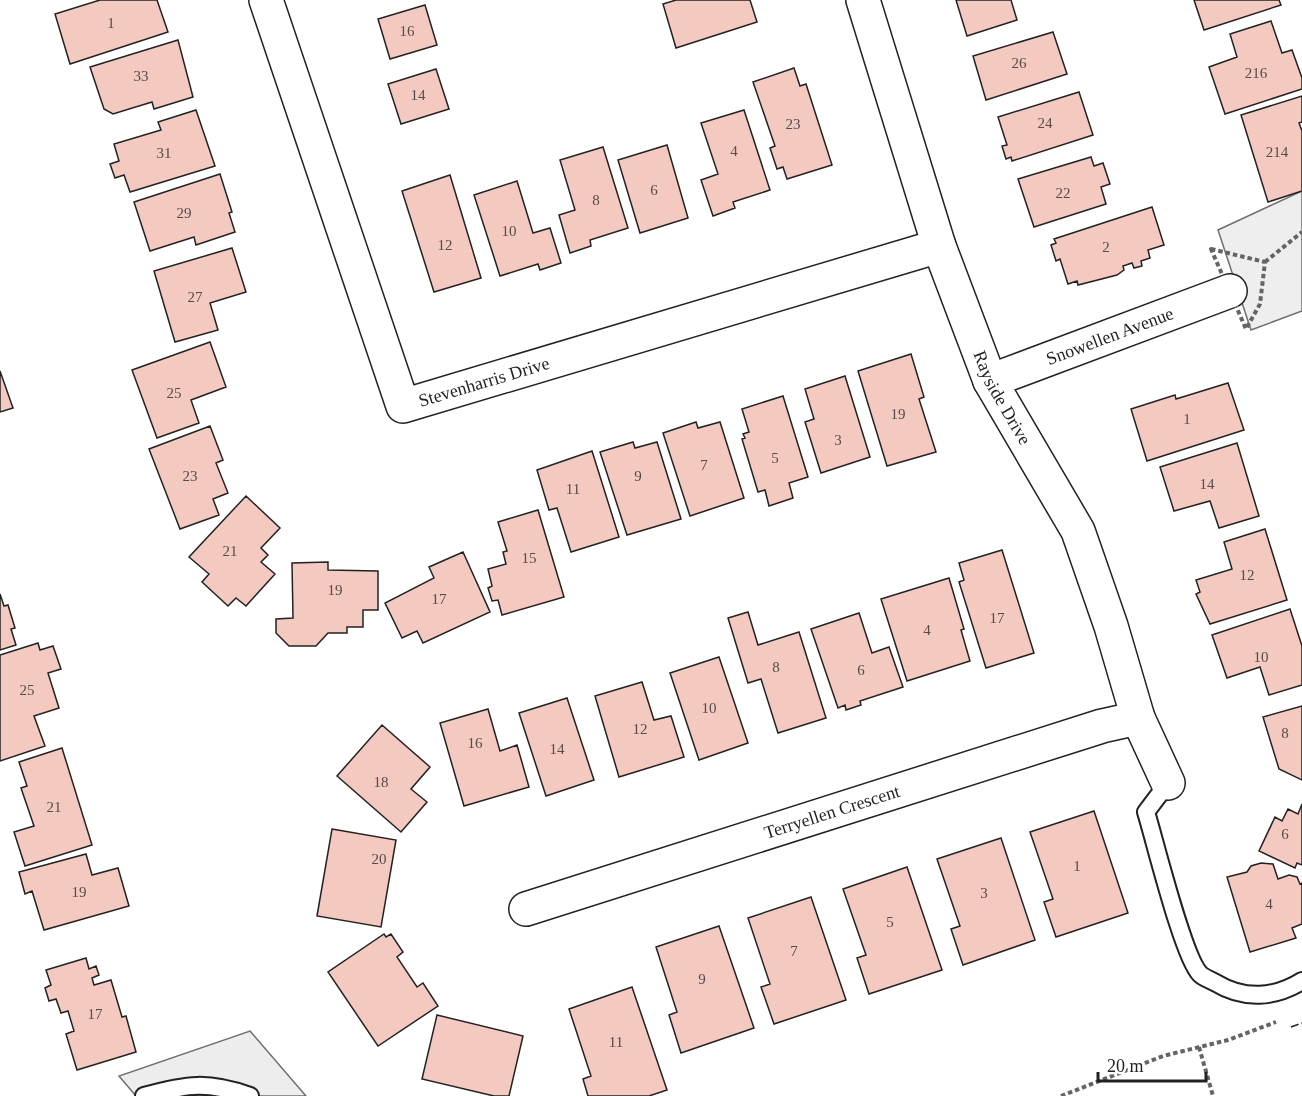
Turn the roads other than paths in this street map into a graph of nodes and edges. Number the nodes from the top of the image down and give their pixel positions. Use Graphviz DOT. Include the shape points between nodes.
graph roads {
  1 [pos="266,0"];
  2 [pos="863,0"];
  3 [pos="939,246"];
  4 [pos="1230,291"];
  5 [pos="990,381"];
  6 [pos="1137,718"];
  7 [pos="1168,783"];
  8 [pos="526,909"];
  9 [pos="1302,981"];
  10 [pos="144,1096"];
  11 [pos="250,1096"];
  1 -- 3 [label="street, Stevenharris Drive" via="403,406"];
  2 -- 3 [label="street, Rayside Drive"];
  3 -- 5 [label="street, Rayside Drive"];
  4 -- 5 [label="street, Snowellen Avenue"];
  5 -- 6 [label="street, Rayside Drive" via="1078,531"];
  6 -- 7 [label="street, Rayside Drive"];
  6 -- 8 [label="street, Terryellen Crescent"];
  7 -- 9 [label="lane" via="1146,812 1188,951 1200,974 1227,990 1250,996 1286,991"];
  10 -- 11 [label="lane" via="182,1085 223,1086"];
}
